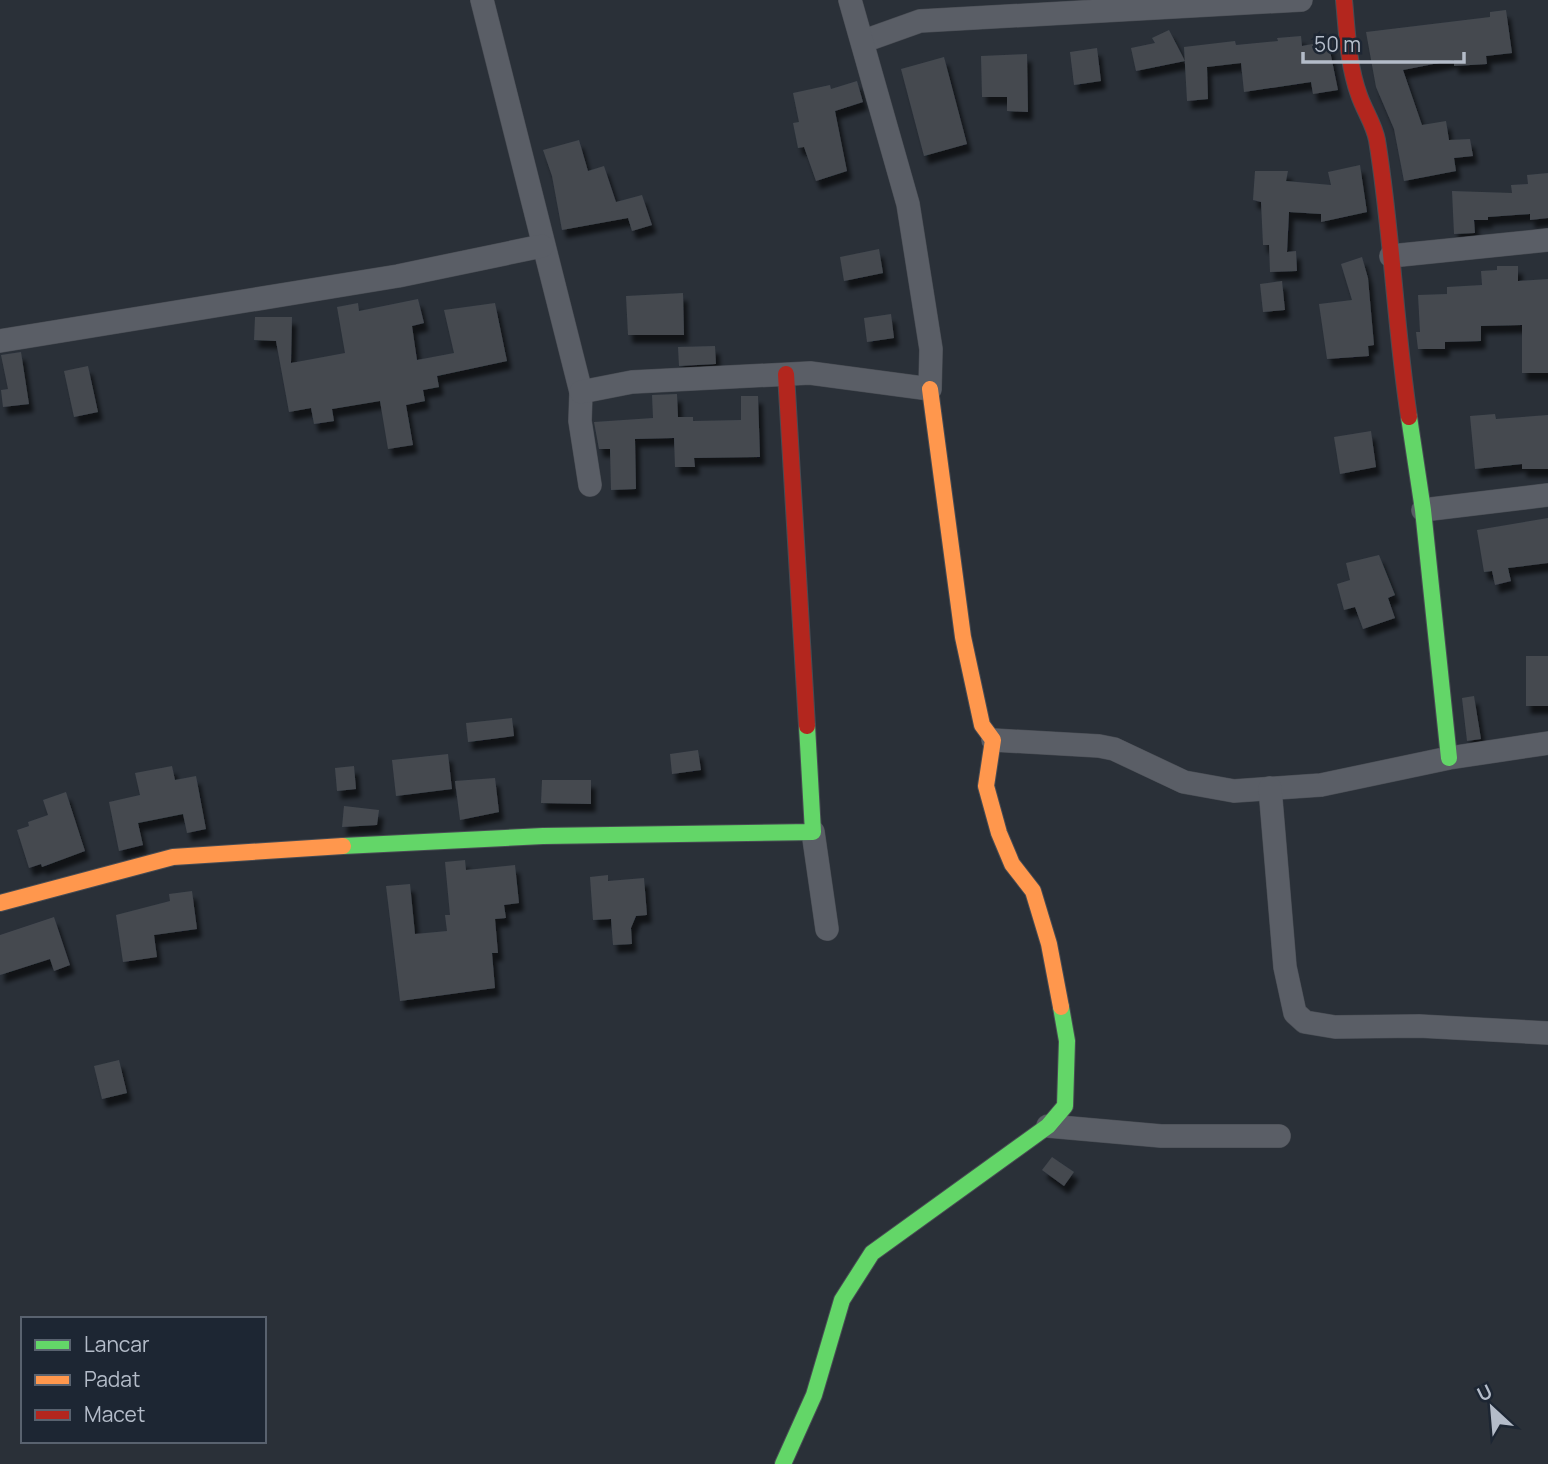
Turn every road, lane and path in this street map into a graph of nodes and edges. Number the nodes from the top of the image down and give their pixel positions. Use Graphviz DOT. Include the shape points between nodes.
graph roads {
  1 [pos="482,0"];
  2 [pos="850,0"];
  3 [pos="1301,0"];
  4 [pos="1344,0"];
  5 [pos="864,41"];
  6 [pos="1548,240"];
  7 [pos="542,246"];
  8 [pos="1391,256"];
  9 [pos="0,341"];
  10 [pos="786,373"];
  11 [pos="930,389"];
  12 [pos="581,392"];
  13 [pos="590,485"];
  14 [pos="1548,495"];
  15 [pos="1423,510"];
  16 [pos="993,740"];
  17 [pos="1548,743"];
  18 [pos="1449,758"];
  19 [pos="1270,788"];
  20 [pos="813,832"];
  21 [pos="0,903"];
  22 [pos="827,929"];
  23 [pos="1548,1033"];
  24 [pos="1048,1126"];
  25 [pos="1279,1136"];
  26 [pos="783,1464"];
  1 -- 7 [label="street"];
  2 -- 5 [label="street"];
  3 -- 5 [label="street" via="920,21"];
  4 -- 8 [label="street" via="1359,93 1376,135"];
  5 -- 11 [label="street" via="908,204 931,349"];
  6 -- 8 [label="street"];
  7 -- 9 [label="street" via="398,276"];
  7 -- 12 [label="street"];
  8 -- 15 [label="street" via="1396,330"];
  10 -- 11 [label="street"];
  10 -- 12 [label="street" via="632,382"];
  10 -- 20 [label="street"];
  11 -- 16 [label="street" via="963,637 982,725"];
  12 -- 13 [label="street" via="580,421"];
  14 -- 15 [label="street"];
  15 -- 18 [label="street"];
  16 -- 19 [label="street" via="1099,746 1184,782 1234,791"];
  16 -- 24 [label="street" via="986,786 1008,854 1033,891 1049,944 1067,1041 1065,1106"];
  17 -- 18 [label="street"];
  18 -- 19 [label="street" via="1321,785"];
  19 -- 23 [label="street" via="1285,967 1295,1013 1305,1022 1335,1027"];
  20 -- 21 [label="street" via="543,836 221,852 149,863"];
  20 -- 22 [label="street"];
  24 -- 25 [label="street" via="1161,1136"];
  24 -- 26 [label="street" via="872,1253 850,1279 816,1388"];
}
